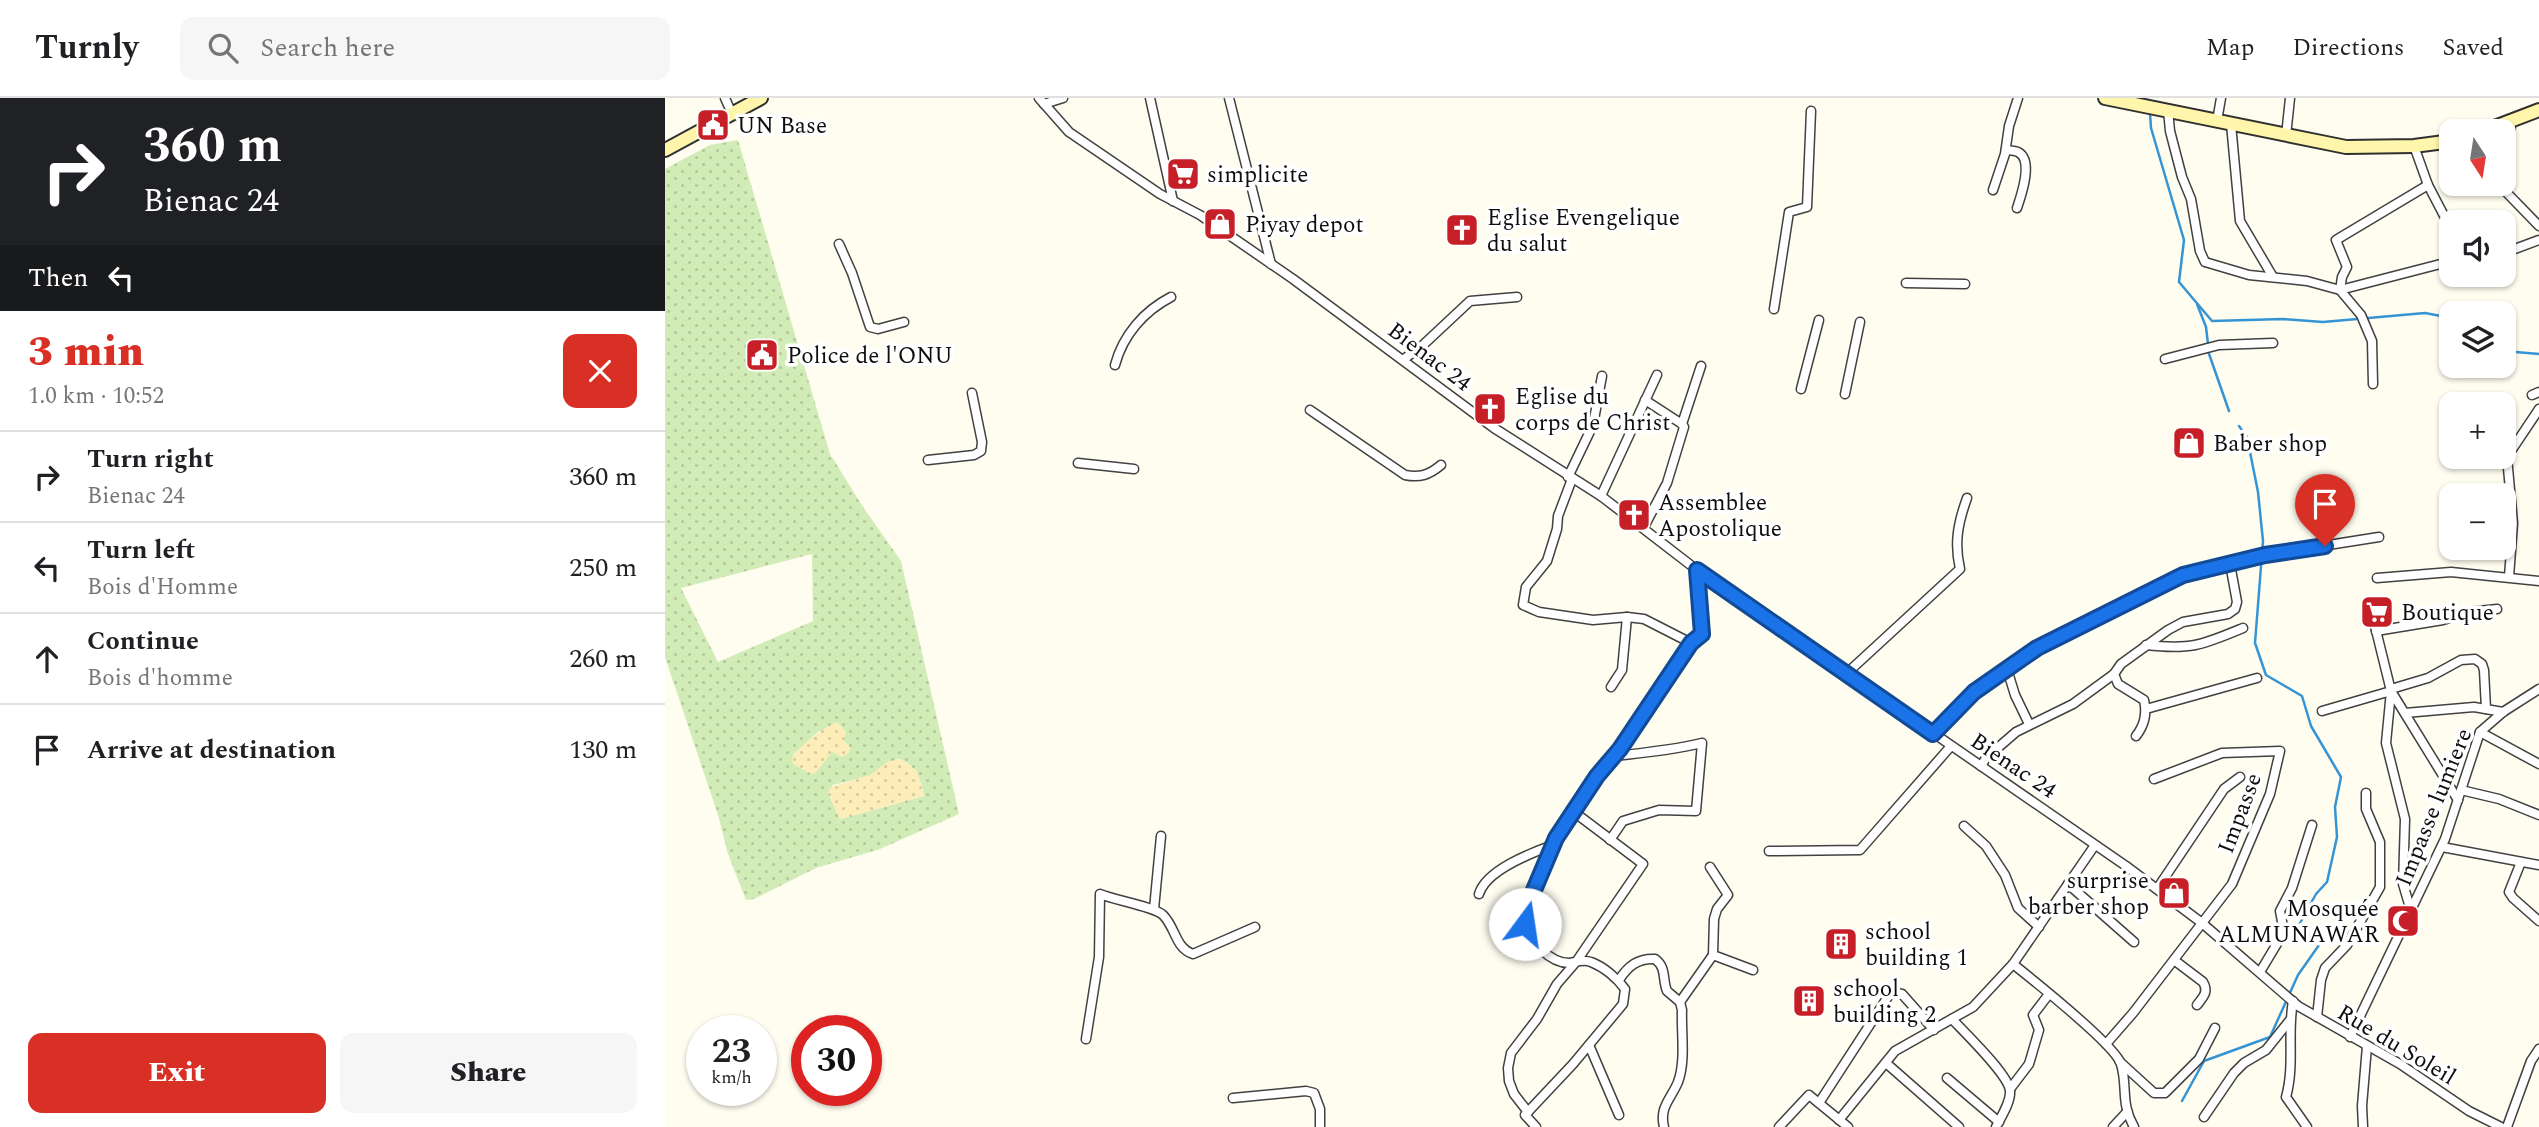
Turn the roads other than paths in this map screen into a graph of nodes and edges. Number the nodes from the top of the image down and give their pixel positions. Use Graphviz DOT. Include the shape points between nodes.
graph roads {
  1 [pos="725,98"];
  2 [pos="761,98"];
  3 [pos="1063,98"];
  4 [pos="1150,98"];
  5 [pos="1229,98"];
  6 [pos="2018,98"];
  7 [pos="2105,98"];
  8 [pos="2221,98"];
  9 [pos="2290,98"];
  10 [pos="1042,101"];
  11 [pos="2164,109"];
  12 [pos="2539,110"];
  13 [pos="1811,111"];
  14 [pos="732,114"];
  15 [pos="2517,119"];
  16 [pos="2217,121"];
  17 [pos="2231,124"];
  18 [pos="2286,136"];
  19 [pos="2439,143"];
  20 [pos="2414,146"];
  21 [pos="665,150"];
  22 [pos="2006,150"];
  23 [pos="2428,185"];
  24 [pos="1993,190"];
  25 [pos="2510,196"];
  26 [pos="1173,201"];
  27 [pos="2017,208"];
  28 [pos="2441,210"];
  29 [pos="2539,226"];
  30 [pos="2539,240"];
  31 [pos="839,244"];
  32 [pos="2516,249"];
  33 [pos="1271,264"];
  34 [pos="2439,264"];
  35 [pos="2273,277"];
  36 [pos="1906,283"];
  37 [pos="1965,284"];
  38 [pos="2340,289"];
  39 [pos="1171,297"];
  40 [pos="1517,297"];
  41 [pos="1774,309"];
  42 [pos="1819,320"];
  43 [pos="904,322"];
  44 [pos="1860,322"];
  45 [pos="2273,343"];
  46 [pos="1404,359"];
  47 [pos="2165,359"];
  48 [pos="1115,365"];
  49 [pos="1701,366"];
  50 [pos="1657,375"];
  51 [pos="1601,376"];
  52 [pos="2373,384"];
  53 [pos="1801,390"];
  54 [pos="972,393"];
  55 [pos="1845,394"];
  56 [pos="1646,400"];
  57 [pos="2539,409"];
  58 [pos="1310,410"];
  59 [pos="1682,424"];
  60 [pos="928,460"];
  61 [pos="1078,463"];
  62 [pos="1441,465"];
  63 [pos="1134,469"];
  64 [pos="1570,478"];
  65 [pos="1601,496"];
  66 [pos="1967,498"];
  67 [pos="1644,527"];
  68 [pos="2379,537"];
  69 [pos="2230,564"];
  70 [pos="1697,570"];
  71 [pos="2509,577"];
  72 [pos="2377,578"];
  73 [pos="2539,581"];
  74 [pos="2497,609"];
  75 [pos="1627,617"];
  76 [pos="2373,618"];
  77 [pos="2243,628"];
  78 [pos="2376,631"];
  79 [pos="1691,643"];
  80 [pos="2146,645"];
  81 [pos="2007,669"];
  82 [pos="1846,674"];
  83 [pos="2114,674"];
  84 [pos="2257,678"];
  85 [pos="1611,687"];
  86 [pos="2539,689"];
  87 [pos="2391,690"];
  88 [pos="2146,709"];
  89 [pos="2486,709"];
  90 [pos="2322,711"];
  91 [pos="2503,712"];
  92 [pos="2405,713"];
  93 [pos="2029,724"];
  94 [pos="2480,732"];
  95 [pos="1933,734"];
  96 [pos="2136,736"];
  97 [pos="1951,746"];
  98 [pos="1614,756"];
  99 [pos="2539,764"];
  100 [pos="1981,766"];
  101 [pos="2240,777"];
  102 [pos="2154,779"];
  103 [pos="2461,790"];
  104 [pos="2366,793"];
  105 [pos="2458,800"];
  106 [pos="1574,812"];
  107 [pos="2539,814"];
  108 [pos="2312,825"];
  109 [pos="1964,826"];
  110 [pos="1161,836"];
  111 [pos="1610,840"];
  112 [pos="1553,845"];
  113 [pos="2095,845"];
  114 [pos="2442,847"];
  115 [pos="1769,851"];
  116 [pos="2521,862"];
  117 [pos="2539,865"];
  118 [pos="1710,867"];
  119 [pos="2069,884"];
  120 [pos="2157,889"];
  121 [pos="1479,894"];
  122 [pos="1154,909"];
  123 [pos="2411,911"];
  124 [pos="2539,921"];
  125 [pos="2202,923"];
  126 [pos="1255,927"];
  127 [pos="2039,927"];
  128 [pos="2134,942"];
  129 [pos="1713,955"];
  130 [pos="2174,960"];
  131 [pos="1576,962"];
  132 [pos="2013,964"];
  133 [pos="1753,970"];
  134 [pos="2260,972"];
  135 [pos="1619,980"];
  136 [pos="2278,987"];
  137 [pos="2049,994"];
  138 [pos="1680,1002"];
  139 [pos="2296,1004"];
  140 [pos="2197,1005"];
  141 [pos="2317,1017"];
  142 [pos="1952,1019"];
  143 [pos="2290,1020"];
  144 [pos="2215,1028"];
  145 [pos="1934,1030"];
  146 [pos="2350,1037"];
  147 [pos="1086,1039"];
  148 [pos="2106,1044"];
  149 [pos="1589,1045"];
  150 [pos="2367,1046"];
  151 [pos="2539,1049"];
  152 [pos="2120,1062"];
  153 [pos="1886,1063"];
  154 [pos="1947,1078"];
  155 [pos="2010,1089"];
  156 [pos="1233,1098"];
  157 [pos="1819,1103"];
  158 [pos="1528,1112"];
  159 [pos="2126,1113"];
  160 [pos="1619,1115"];
  161 [pos="2204,1117"];
  162 [pos="1839,1119"];
  163 [pos="1998,1124"];
  164 [pos="1320,1127"];
  165 [pos="1536,1127"];
  166 [pos="1664,1127"];
  167 [pos="1779,1127"];
  168 [pos="1848,1127"];
  169 [pos="1959,1127"];
  170 [pos="2113,1127"];
  171 [pos="2134,1127"];
  172 [pos="2307,1127"];
  173 [pos="2363,1127"];
  174 [pos="2501,1127"];
  175 [pos="2507,1127"];
  1 -- 14 [label="street"];
  2 -- 14 [label="main road"];
  3 -- 10 [label="street"];
  4 -- 26 [label="street"];
  5 -- 33 [label="street"];
  6 -- 22 [label="street"];
  7 -- 11 [label="main road"];
  8 -- 16 [label="street"];
  9 -- 18 [label="street"];
  10 -- 26 [label="street, Bienac 24" via="1069,132"];
  11 -- 16 [label="main road"];
  11 -- 35 [label="street" via="2197,224 2202,258 2249,275"];
  12 -- 15 [label="main road"];
  13 -- 41 [label="street" via="1807,207 1789,212"];
  14 -- 21 [label="main road"];
  16 -- 17 [label="main road"];
  17 -- 18 [label="main road"];
  17 -- 35 [label="street" via="2240,221"];
  18 -- 20 [label="main road" via="2346,147"];
  19 -- 20 [label="main road"];
  20 -- 23 [label="street"];
  22 -- 24 [label="street"];
  22 -- 27 [label="street" via="2017,151 2026,164"];
  23 -- 28 [label="street"];
  23 -- 38 [label="street" via="2336,240 2347,267"];
  25 -- 29 [label="street"];
  26 -- 33 [label="street, Bienac 24"];
  30 -- 32 [label="street"];
  31 -- 43 [label="street" via="870,327"];
  33 -- 46 [label="street, Bienac 24"];
  34 -- 38 [label="street"];
  35 -- 38 [label="street"];
  36 -- 37 [label="street"];
  38 -- 52 [label="street" via="2361,315 2372,341"];
  39 -- 48 [label="street" via="1152,308 1132,330"];
  40 -- 46 [label="street" via="1470,300"];
  42 -- 53 [label="street"];
  44 -- 55 [label="street"];
  45 -- 47 [label="street" via="2219,345"];
  46 -- 64 [label="street, Bienac 24" via="1494,428"];
  49 -- 59 [label="street"];
  50 -- 56 [label="street"];
  51 -- 64 [label="street" via="1593,425"];
  54 -- 60 [label="street" via="981,450 974,455"];
  56 -- 59 [label="street"];
  56 -- 65 [label="street"];
  57 -- 71 [label="street" via="2507,457 2513,523"];
  58 -- 62 [label="street" via="1405,475 1417,477"];
  59 -- 67 [label="street" via="1667,482"];
  61 -- 63 [label="street"];
  64 -- 65 [label="street, Bienac 24"];
  64 -- 75 [label="street" via="1546,561 1526,587 1523,606 1593,620"];
  65 -- 67 [label="street, Bienac 24"];
  66 -- 82 [label="street" via="1957,524 1961,569"];
  67 -- 70 [label="street, Bienac 24"];
  68 -- 69 [label="street"];
  69 -- 80 [label="street" via="2235,609 2183,622"];
  69 -- 81 [label="street" via="2183,575 2037,648"];
  70 -- 79 [label="street" via="1702,634"];
  70 -- 82 [label="street, Bienac 24"];
  71 -- 72 [label="street" via="2451,572"];
  71 -- 73 [label="street"];
  74 -- 78 [label="street"];
  75 -- 79 [label="street" via="1644,619"];
  75 -- 85 [label="street" via="1622,670"];
  76 -- 78 [label="street"];
  77 -- 80 [label="street" via="2200,646"];
  78 -- 87 [label="street"];
  79 -- 98 [label="street"];
  80 -- 83 [label="street"];
  81 -- 93 [label="street"];
  81 -- 95 [label="street" via="1974,692"];
  82 -- 95 [label="street, Bienac 24"];
  83 -- 88 [label="street" via="2118,684 2144,700"];
  83 -- 93 [label="street" via="2060,712"];
  84 -- 88 [label="street"];
  86 -- 91 [label="street, Impasse lumiere"];
  87 -- 89 [label="street" via="2462,660 2475,659 2484,670"];
  87 -- 90 [label="street"];
  87 -- 92 [label="street"];
  87 -- 123 [label="street" via="2386,743 2405,820 2403,884"];
  88 -- 96 [label="street"];
  89 -- 91 [label="street"];
  89 -- 92 [label="street" via="2474,706"];
  91 -- 94 [label="street, Impasse lumiere"];
  92 -- 105 [label="street"];
  93 -- 100 [label="street"];
  94 -- 99 [label="street"];
  94 -- 103 [label="street, Impasse lumiere"];
  95 -- 97 [label="street, Bienac 24"];
  97 -- 100 [label="street, Bienac 24"];
  97 -- 115 [label="street" via="1860,850"];
  98 -- 106 [label="street"];
  98 -- 111 [label="street" via="1702,743 1696,811 1645,813 1623,821"];
  100 -- 113 [label="street, Bienac 24"];
  101 -- 120 [label="street" via="2218,797"];
  102 -- 125 [label="street, Impasse" via="2222,753 2280,751 2270,794 2232,884"];
  103 -- 105 [label="street, Impasse lumiere"];
  103 -- 107 [label="street"];
  104 -- 141 [label="street" via="2366,808 2380,842 2380,887 2347,946 2325,968"];
  105 -- 114 [label="street, Impasse lumiere"];
  106 -- 111 [label="street"];
  106 -- 112 [label="street"];
  108 -- 134 [label="street" via="2280,911 2284,932"];
  109 -- 127 [label="street" via="1986,846 2005,875 2018,908"];
  110 -- 122 [label="street"];
  111 -- 131 [label="street" via="1643,864"];
  112 -- 121 [label="street" via="1493,876"];
  112 -- 131 [label="street" via="1525,924 1535,944 1552,957"];
  113 -- 119 [label="street"];
  113 -- 120 [label="street, Bienac 24"];
  114 -- 116 [label="street"];
  114 -- 123 [label="street, Impasse lumiere"];
  116 -- 117 [label="street"];
  116 -- 124 [label="street" via="2509,892"];
  118 -- 129 [label="street" via="1728,895 1714,919"];
  119 -- 127 [label="street"];
  119 -- 128 [label="street"];
  120 -- 125 [label="street, Bienac 24"];
  122 -- 126 [label="street" via="1166,919 1183,950 1193,954"];
  122 -- 147 [label="street" via="1100,894 1100,957"];
  123 -- 146 [label="street, Impasse lumiere"];
  125 -- 130 [label="street"];
  125 -- 134 [label="street, Bienac 24"];
  127 -- 132 [label="street"];
  129 -- 133 [label="street"];
  129 -- 138 [label="street"];
  130 -- 140 [label="street" via="2206,987"];
  130 -- 148 [label="street"];
  131 -- 135 [label="street" via="1591,961"];
  131 -- 158 [label="street" via="1511,1053 1509,1081"];
  132 -- 137 [label="street"];
  132 -- 142 [label="street" via="1973,1007"];
  134 -- 136 [label="street, Bienac 24"];
  135 -- 138 [label="street" via="1638,961 1655,959 1661,963 1667,991"];
  135 -- 149 [label="street" via="1625,989 1623,1004"];
  136 -- 139 [label="street, Rue du Soleil"];
  137 -- 148 [label="street"];
  137 -- 155 [label="street" via="2033,1015 2039,1028 2029,1064"];
  138 -- 166 [label="street" via="1679,1079 1665,1103"];
  139 -- 141 [label="street, Rue du Soleil"];
  139 -- 143 [label="street"];
  141 -- 146 [label="street, Rue du Soleil"];
  142 -- 145 [label="street"];
  142 -- 155 [label="street" via="1998,1069"];
  143 -- 161 [label="street" via="2266,1050 2234,1073"];
  143 -- 172 [label="street" via="2286,1097"];
  144 -- 152 [label="street" via="2199,1059 2165,1093 2154,1093"];
  145 -- 153 [label="street" via="1895,1051"];
  145 -- 157 [label="street" via="1902,994 1891,992"];
  146 -- 150 [label="street, Rue du Soleil"];
  148 -- 152 [label="street"];
  149 -- 158 [label="street"];
  149 -- 160 [label="street"];
  150 -- 173 [label="street"];
  150 -- 174 [label="street, Rue du Soleil"];
  151 -- 175 [label="street"];
  152 -- 159 [label="street"];
  153 -- 162 [label="street"];
  153 -- 169 [label="street"];
  154 -- 163 [label="street"];
  155 -- 163 [label="street"];
  156 -- 164 [label="street" via="1314,1093"];
  157 -- 162 [label="street"];
  157 -- 167 [label="street" via="1809,1095"];
  158 -- 165 [label="street" via="1525,1115"];
  159 -- 170 [label="street"];
  159 -- 171 [label="street"];
  162 -- 168 [label="street"];
}
